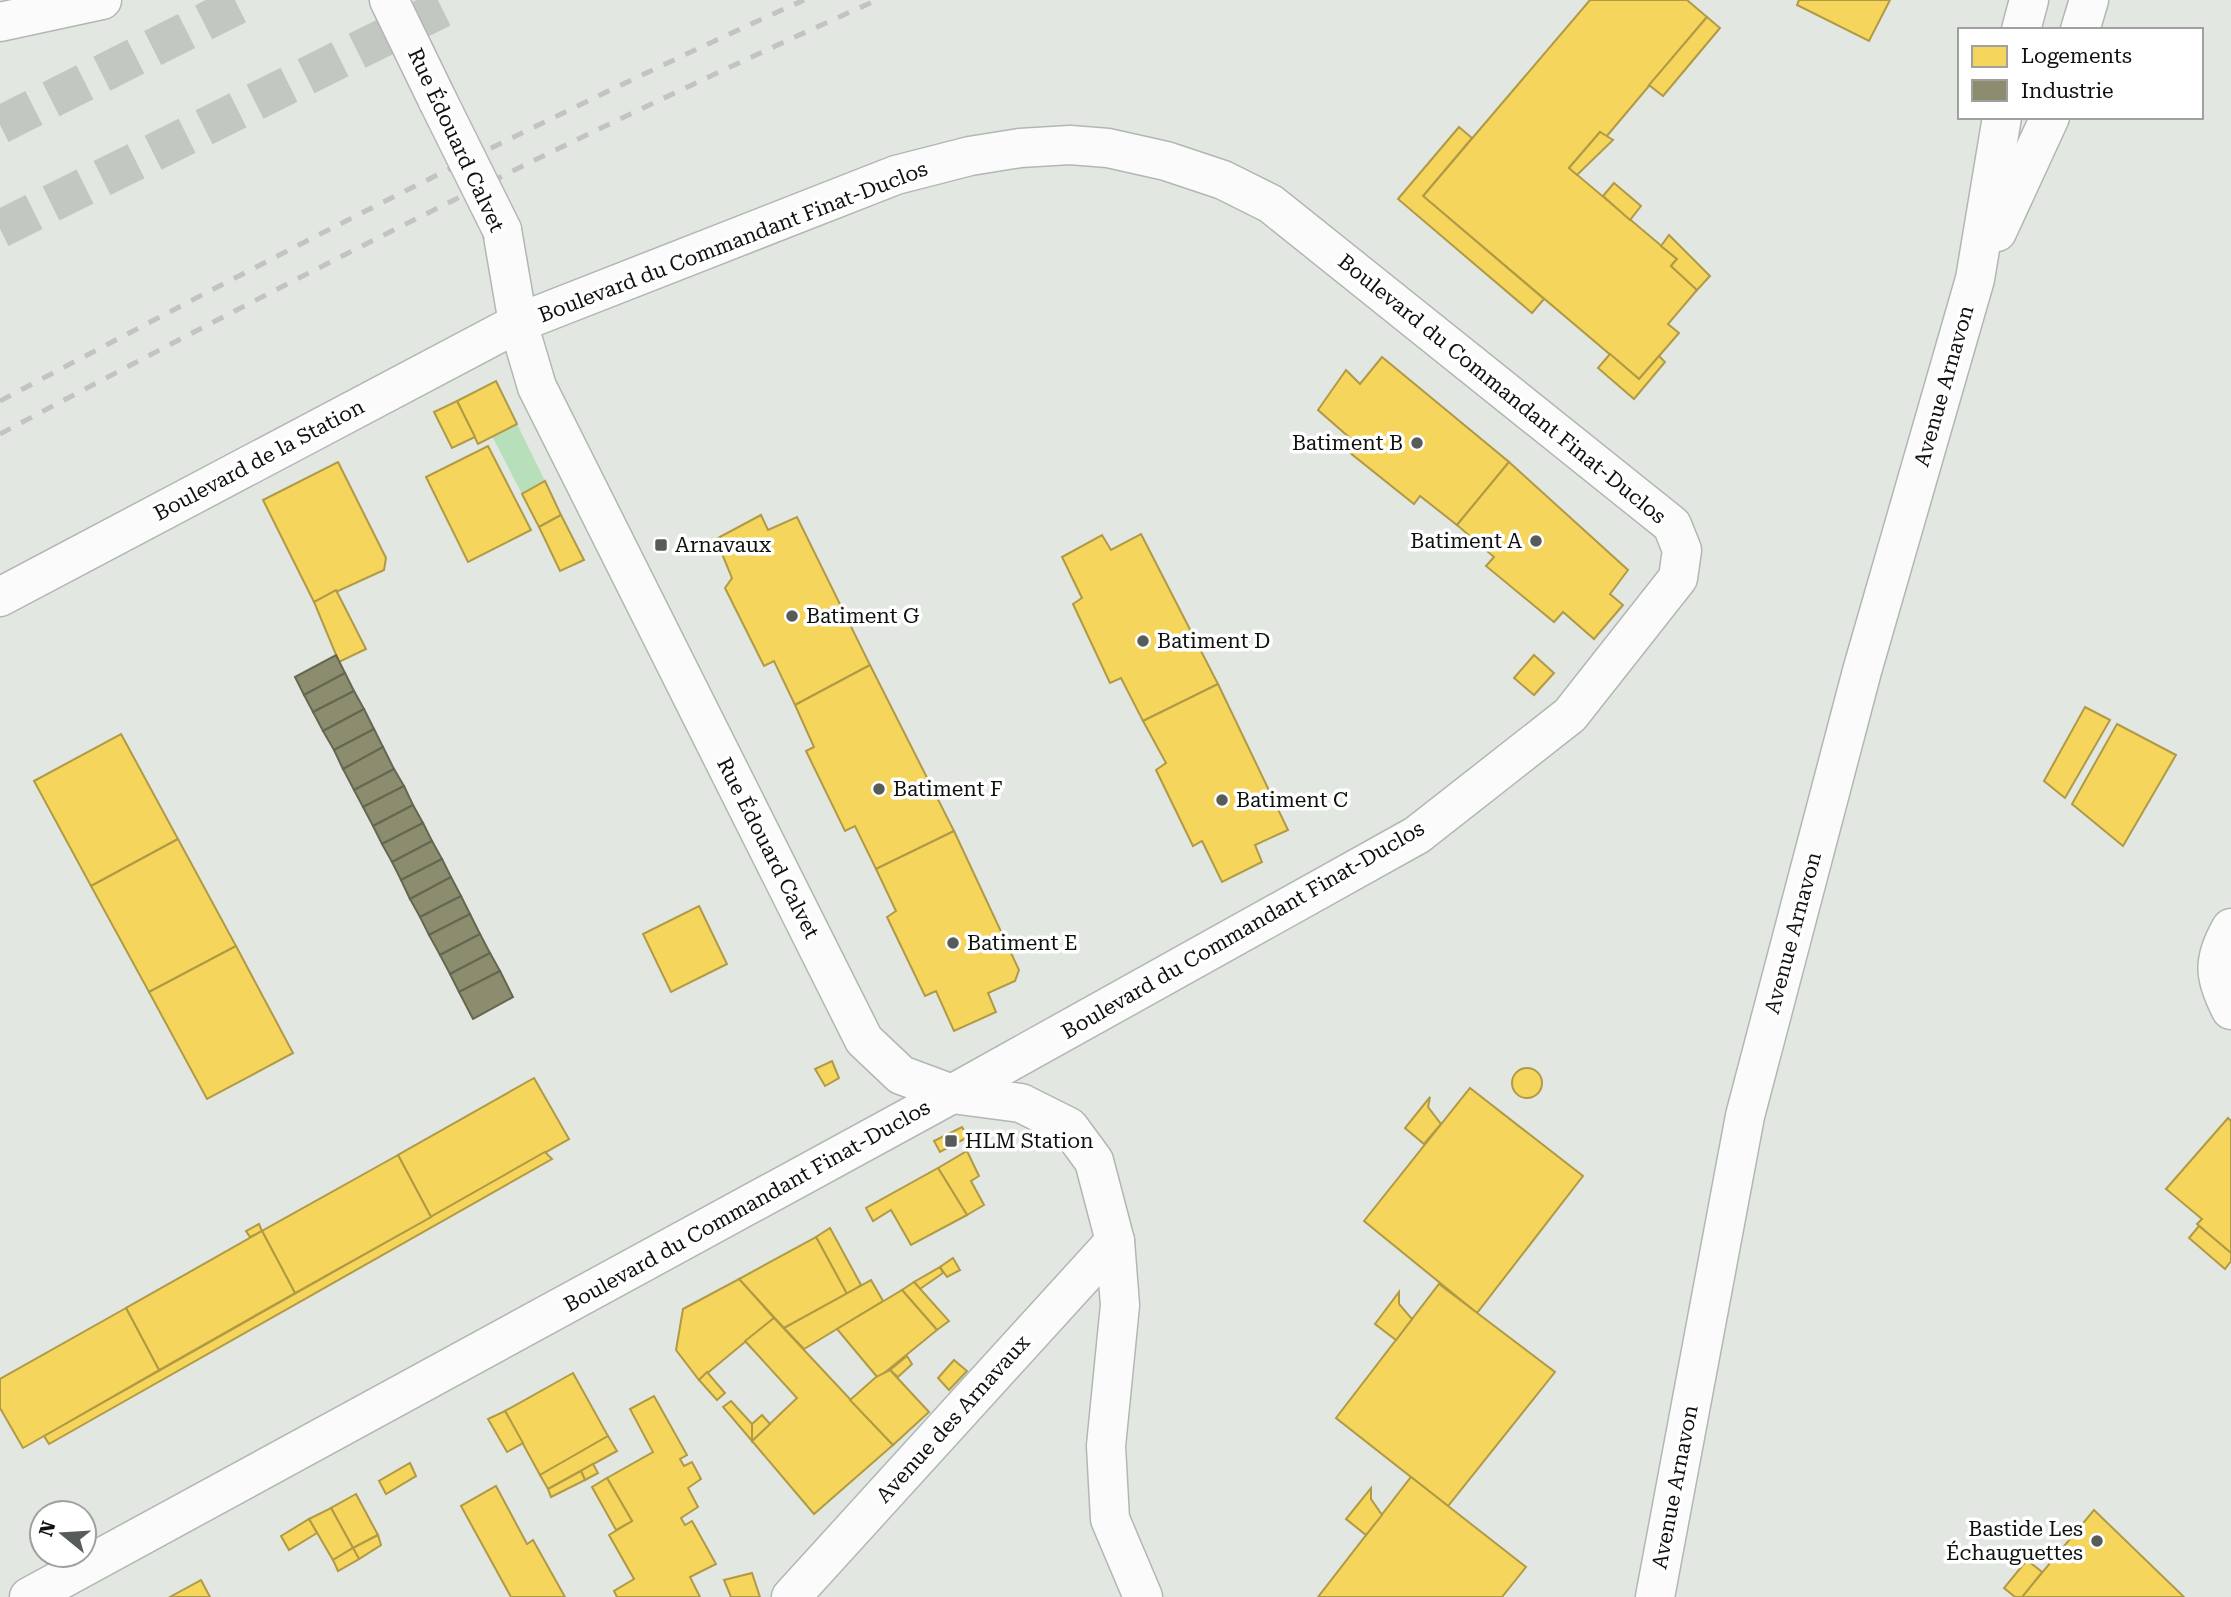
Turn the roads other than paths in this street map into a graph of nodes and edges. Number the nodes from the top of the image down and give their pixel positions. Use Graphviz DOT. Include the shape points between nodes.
graph roads {
  1 [pos="102,0"];
  2 [pos="389,0"];
  3 [pos="2029,0"];
  4 [pos="2089,0"];
  5 [pos="0,22"];
  6 [pos="2022,28"];
  7 [pos="2081,28"];
  8 [pos="2002,119"];
  9 [pos="2049,119"];
  10 [pos="1975,279"];
  11 [pos="518,323"];
  12 [pos="0,597"];
  13 [pos="2231,928"];
  14 [pos="2231,1010"];
  15 [pos="952,1094"];
  16 [pos="1115,1241"];
  17 [pos="804,1592"];
  18 [pos="29,1597"];
  19 [pos="1143,1597"];
  20 [pos="1655,1597"];
  1 -- 5 [label="street"];
  2 -- 11 [label="street, Rue Édouard Calvet, bridge" via="502,230"];
  3 -- 6 [label="street"];
  4 -- 7 [label="street"];
  8 -- 10 [label="street, Avenue Arnavon"];
  9 -- 10 [label="street, Avenue Arnavon"];
  10 -- 20 [label="street, Avenue Arnavon" via="1862,671 1745,1116"];
  11 -- 12 [label="street, Boulevard de la Station"];
  11 -- 15 [label="street, Rue Édouard Calvet" via="537,387 864,1040 901,1075"];
  11 -- 15 [label="street, Boulevard du Commandant Finat-Duclos" via="896,175 1020,148 1108,148 1223,180 1271,204 1672,525 1682,550 1678,578 1570,715 1417,835"];
  13 -- 14 [label="street" via="2218,951 2217,983"];
  15 -- 16 [label="street, Rue Édouard Calvet" via="1021,1103 1069,1127 1094,1161"];
  15 -- 18 [label="street, Boulevard du Commandant Finat-Duclos"];
  16 -- 17 [label="street, Avenue des Arnavaux"];
  16 -- 19 [label="street, Rue Édouard Calvet" via="1120,1305 1106,1446 1110,1519"];
}
